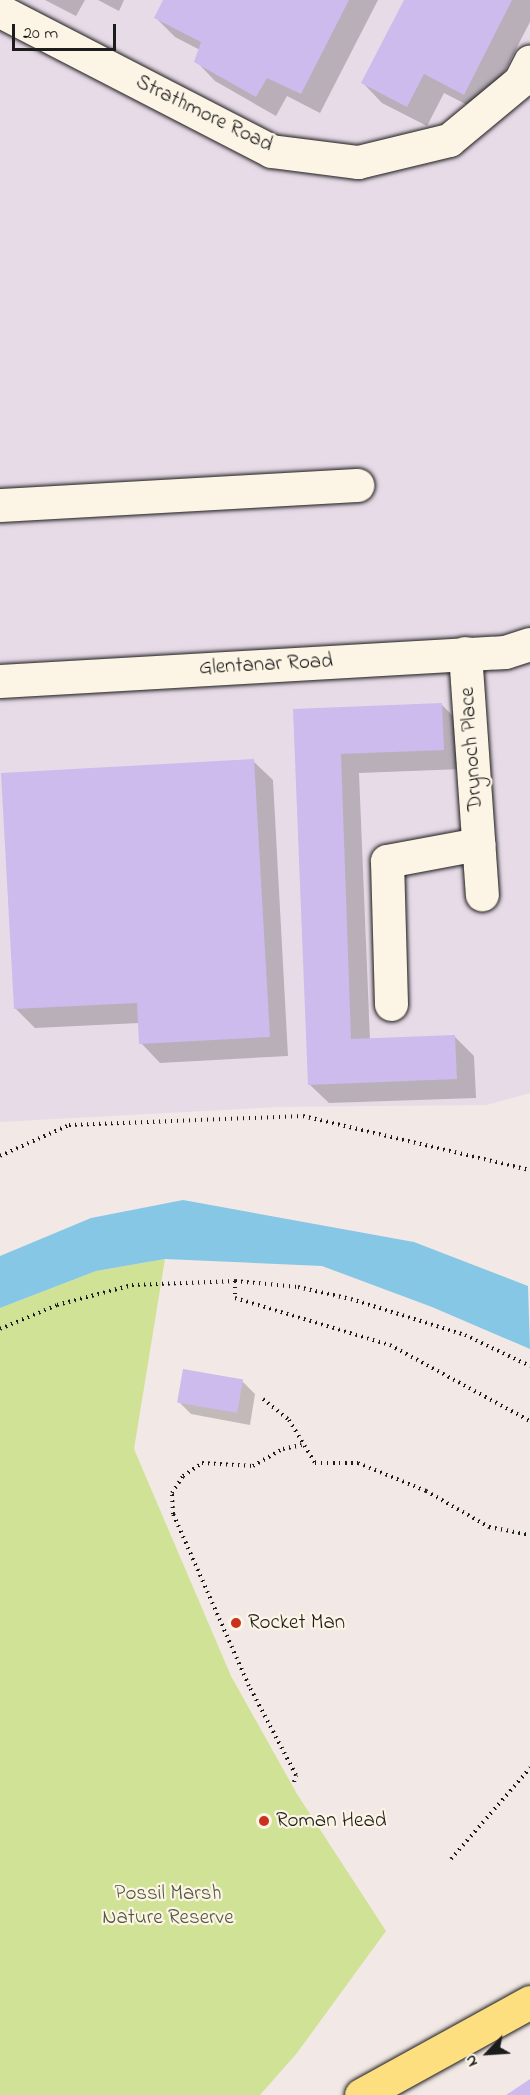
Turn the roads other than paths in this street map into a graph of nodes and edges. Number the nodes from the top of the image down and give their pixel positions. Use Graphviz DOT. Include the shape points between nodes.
graph roads {
  1 [pos="0,11"];
  2 [pos="530,61"];
  3 [pos="357,485"];
  4 [pos="0,505"];
  5 [pos="530,644"];
  6 [pos="465,653"];
  7 [pos="0,681"];
  8 [pos="478,844"];
  9 [pos="482,894"];
  10 [pos="391,1004"];
  11 [pos="530,2002"];
  12 [pos="361,2095"];
  1 -- 2 [label="street, Strathmore Road" via="272,150 358,162 449,140 520,81"];
  3 -- 4 [label="street"];
  5 -- 6 [label="street, Glentanar Road" via="505,652"];
  6 -- 7 [label="street, Glentanar Road"];
  6 -- 8 [label="street, Drynoch Place"];
  8 -- 9 [label="street, Drynoch Place"];
  8 -- 10 [label="street" via="387,861"];
  11 -- 12 [label="main road"];
}
